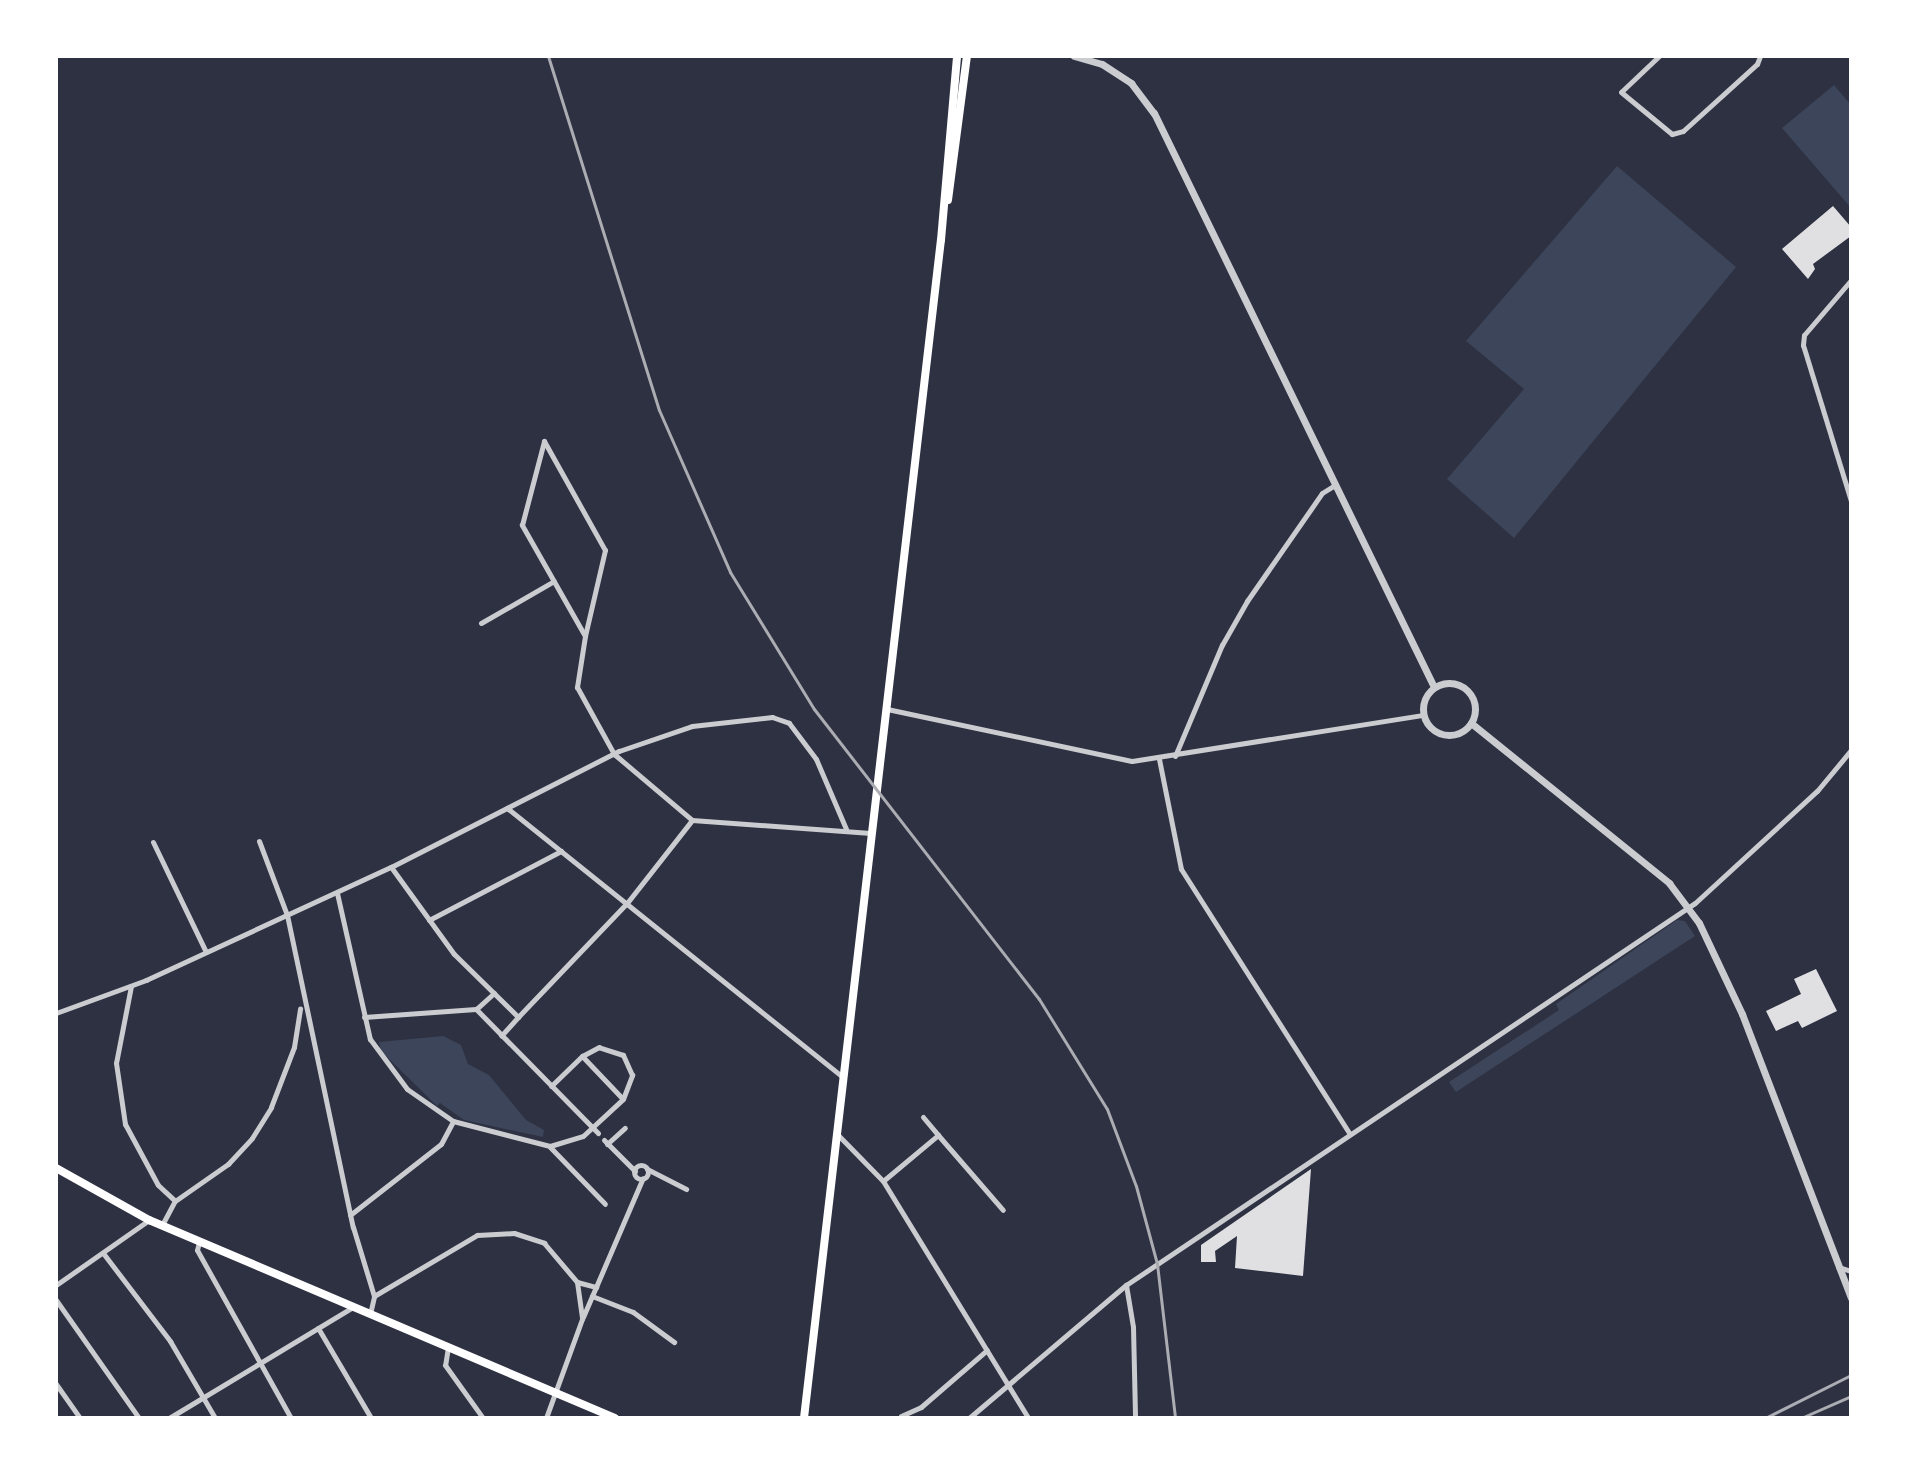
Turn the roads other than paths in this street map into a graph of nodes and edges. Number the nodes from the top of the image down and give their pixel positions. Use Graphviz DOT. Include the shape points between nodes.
graph roads {
  1 [pos="957,56"];
  2 [pos="967,56"];
  3 [pos="1074,56"];
  4 [pos="1659,56"];
  5 [pos="1760,56"];
  6 [pos="943,224"];
  7 [pos="1851,280"];
  8 [pos="1336,485"];
  9 [pos="1851,501"];
  10 [pos="554,581"];
  11 [pos="481,623"];
  12 [pos="585,636"];
  13 [pos="1434,687"];
  14 [pos="887,709"];
  15 [pos="1423,715"];
  16 [pos="1471,723"];
  17 [pos="1851,750"];
  18 [pos="614,754"];
  19 [pos="1174,757"];
  20 [pos="1159,759"];
  21 [pos="507,808"];
  22 [pos="692,820"];
  23 [pos="846,829"];
  24 [pos="872,833"];
  25 [pos="259,841"];
  26 [pos="153,842"];
  27 [pos="561,851"];
  28 [pos="391,867"];
  29 [pos="337,893"];
  30 [pos="627,903"];
  31 [pos="1687,907"];
  32 [pos="287,915"];
  33 [pos="429,920"];
  34 [pos="206,952"];
  35 [pos="131,986"];
  36 [pos="494,993"];
  37 [pos="301,1003"];
  38 [pos="476,1009"];
  39 [pos="56,1013"];
  40 [pos="364,1017"];
  41 [pos="518,1017"];
  42 [pos="501,1036"];
  43 [pos="582,1056"];
  44 [pos="844,1077"];
  45 [pos="551,1086"];
  46 [pos="623,1099"];
  47 [pos="923,1117"];
  48 [pos="453,1121"];
  49 [pos="592,1127"];
  50 [pos="625,1128"];
  51 [pos="598,1133"];
  52 [pos="1349,1133"];
  53 [pos="838,1135"];
  54 [pos="938,1135"];
  55 [pos="550,1146"];
  56 [pos="56,1168"];
  57 [pos="647,1169"];
  58 [pos="635,1171"];
  59 [pos="643,1178"];
  60 [pos="883,1181"];
  61 [pos="686,1189"];
  62 [pos="175,1201"];
  63 [pos="605,1204"];
  64 [pos="1003,1210"];
  65 [pos="350,1215"];
  66 [pos="149,1220"];
  67 [pos="162,1225"];
  68 [pos="199,1242"];
  69 [pos="103,1253"];
  70 [pos="1838,1267"];
  71 [pos="1851,1271"];
  72 [pos="577,1282"];
  73 [pos="1848,1282"];
  74 [pos="56,1285"];
  75 [pos="1126,1285"];
  76 [pos="596,1287"];
  77 [pos="374,1296"];
  78 [pos="592,1296"];
  79 [pos="1851,1298"];
  80 [pos="56,1300"];
  81 [pos="353,1307"];
  82 [pos="370,1314"];
  83 [pos="582,1319"];
  84 [pos="318,1328"];
  85 [pos="674,1342"];
  86 [pos="448,1347"];
  87 [pos="987,1350"];
  88 [pos="260,1363"];
  89 [pos="56,1384"];
  90 [pos="1006,1385"];
  91 [pos="553,1392"];
  92 [pos="65,1397"];
  93 [pos="203,1397"];
  94 [pos="56,1403"];
  95 [pos="901,1416"];
  96 [pos="80,1418"];
  97 [pos="139,1418"];
  98 [pos="169,1418"];
  99 [pos="215,1418"];
  100 [pos="291,1418"];
  101 [pos="371,1418"];
  102 [pos="483,1418"];
  103 [pos="546,1418"];
  104 [pos="615,1418"];
  105 [pos="804,1418"];
  106 [pos="969,1418"];
  107 [pos="1028,1418"];
  108 [pos="1135,1418"];
  1 -- 6 [label="main road"];
  2 -- 6 [label="main road"];
  3 -- 8 [label="street" via="1102,64 1131,83 1154,113"];
  4 -- 5 [label="street" via="1621,92 1663,130 1683,131"];
  6 -- 14 [label="main road"];
  7 -- 9 [label="street" via="1804,338"];
  8 -- 13 [label="street"];
  8 -- 19 [label="street" via="1322,493 1247,601"];
  10 -- 11 [label="street"];
  10 -- 12 [label="street"];
  10 -- 12 [label="street" via="521,520 544,441 605,550"];
  12 -- 18 [label="street" via="577,687"];
  13 -- 15 [label="street" via="1425,698"];
  13 -- 16 [label="street" via="1451,683 1469,692 1475,709"];
  14 -- 20 [label="street" via="1132,761"];
  14 -- 24 [label="main road"];
  15 -- 16 [label="street" via="1431,729 1444,736 1460,733"];
  15 -- 19 [label="street"];
  16 -- 31 [label="street" via="1669,883"];
  17 -- 31 [label="street" via="1817,791"];
  18 -- 21 [label="street"];
  18 -- 22 [label="street"];
  18 -- 23 [label="street" via="706,722 781,718 816,759"];
  19 -- 20 [label="street"];
  20 -- 52 [label="street" via="1181,869"];
  21 -- 27 [label="street"];
  21 -- 28 [label="street"];
  22 -- 23 [label="street"];
  22 -- 30 [label="street"];
  23 -- 24 [label="street"];
  24 -- 44 [label="main road"];
  25 -- 32 [label="street"];
  26 -- 34 [label="street"];
  27 -- 30 [label="street"];
  27 -- 33 [label="street"];
  28 -- 29 [label="street"];
  28 -- 33 [label="street"];
  29 -- 32 [label="street"];
  29 -- 40 [label="street"];
  30 -- 41 [label="street"];
  30 -- 44 [label="street"];
  31 -- 52 [label="street"];
  31 -- 70 [label="street" via="1707,936 1742,1014"];
  32 -- 34 [label="street"];
  32 -- 37 [label="street"];
  33 -- 36 [label="street"];
  34 -- 35 [label="street"];
  35 -- 39 [label="street"];
  35 -- 62 [label="street" via="116,1063 125,1124 158,1185"];
  36 -- 38 [label="street"];
  36 -- 41 [label="street"];
  37 -- 62 [label="street" via="294,1047 271,1107 252,1138 228,1164"];
  37 -- 65 [label="street"];
  38 -- 40 [label="street"];
  38 -- 42 [label="street"];
  40 -- 48 [label="street" via="370,1039 396,1078"];
  41 -- 42 [label="street"];
  42 -- 45 [label="street"];
  43 -- 45 [label="street"];
  43 -- 46 [label="street"];
  43 -- 46 [label="street" via="605,1047 623,1055 632,1080"];
  44 -- 53 [label="main road"];
  45 -- 49 [label="street"];
  46 -- 49 [label="street"];
  47 -- 54 [label="street"];
  48 -- 55 [label="street"];
  48 -- 65 [label="street" via="441,1144"];
  49 -- 51 [label="street"];
  49 -- 55 [label="street" via="576,1141"];
  50 -- 58 [label="street" via="606,1142"];
  52 -- 75 [label="street"];
  53 -- 60 [label="street"];
  53 -- 105 [label="main road"];
  54 -- 60 [label="street"];
  54 -- 64 [label="street"];
  55 -- 63 [label="street"];
  56 -- 66 [label="main road"];
  57 -- 58 [label="street" via="640,1165"];
  57 -- 59 [label="street"];
  57 -- 61 [label="street"];
  58 -- 59 [label="street"];
  59 -- 76 [label="street"];
  60 -- 87 [label="street"];
  62 -- 67 [label="street"];
  65 -- 77 [label="street"];
  66 -- 67 [label="main road"];
  66 -- 69 [label="street"];
  67 -- 68 [label="main road"];
  68 -- 81 [label="main road"];
  68 -- 88 [label="street" via="197,1250"];
  69 -- 74 [label="street"];
  69 -- 93 [label="street" via="170,1341"];
  70 -- 71 [label="street"];
  70 -- 73 [label="street"];
  72 -- 76 [label="street"];
  72 -- 77 [label="street" via="544,1243 502,1233 477,1235"];
  72 -- 83 [label="street"];
  73 -- 79 [label="street"];
  75 -- 90 [label="street"];
  75 -- 108 [label="street" via="1133,1327"];
  76 -- 78 [label="street"];
  77 -- 82 [label="street"];
  78 -- 83 [label="street"];
  78 -- 85 [label="street" via="633,1312"];
  80 -- 97 [label="street"];
  81 -- 82 [label="main road"];
  81 -- 84 [label="street"];
  82 -- 86 [label="main road"];
  83 -- 91 [label="street"];
  84 -- 88 [label="street"];
  84 -- 101 [label="street"];
  86 -- 91 [label="main road"];
  86 -- 102 [label="street" via="445,1365"];
  87 -- 90 [label="street"];
  87 -- 95 [label="street" via="921,1407"];
  88 -- 93 [label="street"];
  88 -- 100 [label="street"];
  89 -- 92 [label="street"];
  90 -- 106 [label="street"];
  90 -- 107 [label="street"];
  91 -- 103 [label="street"];
  91 -- 104 [label="main road"];
  92 -- 94 [label="street"];
  92 -- 96 [label="street"];
  93 -- 98 [label="street"];
  93 -- 99 [label="street"];
}
